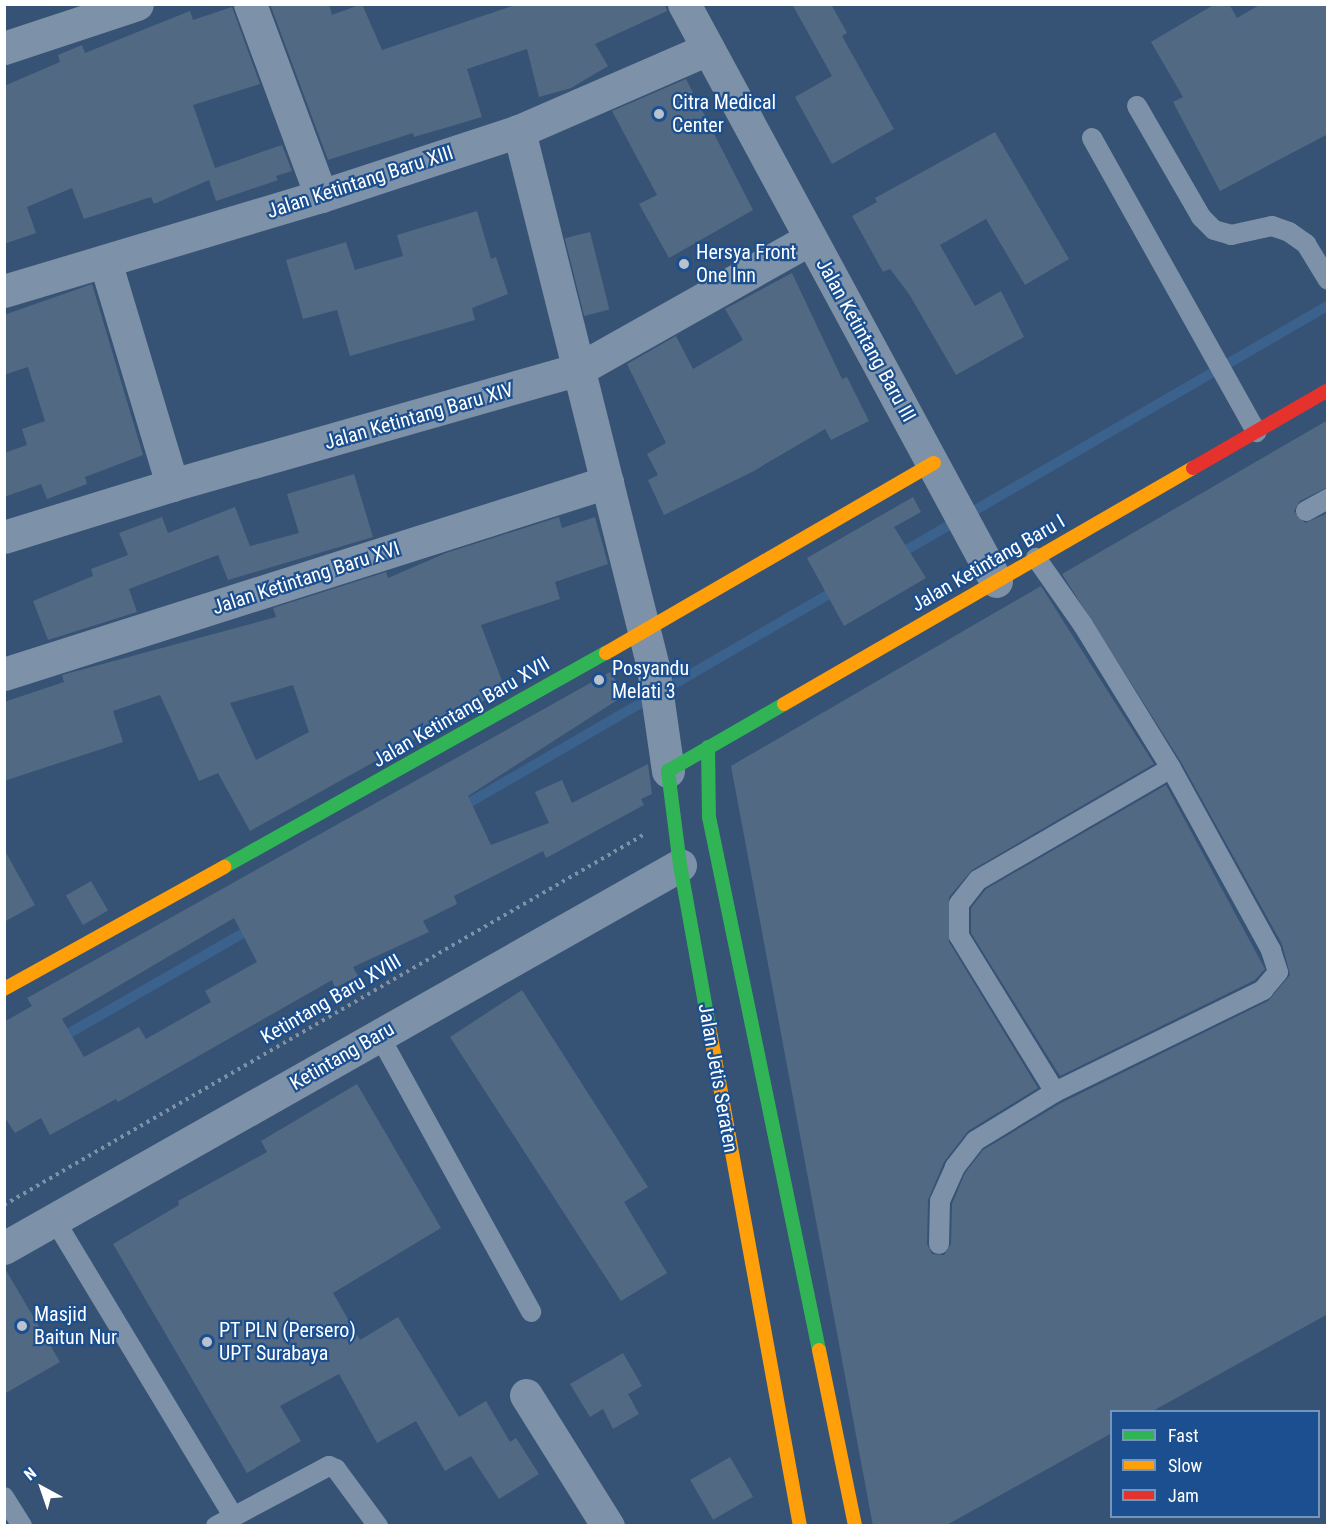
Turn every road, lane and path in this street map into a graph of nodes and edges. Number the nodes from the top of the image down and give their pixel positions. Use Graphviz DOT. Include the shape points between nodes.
graph roads {
  1 [pos="137,4"];
  2 [pos="250,4"];
  3 [pos="684,4"];
  4 [pos="4,48"];
  5 [pos="708,49"];
  6 [pos="1137,106"];
  7 [pos="519,131"];
  8 [pos="1092,138"];
  9 [pos="321,196"];
  10 [pos="810,239"];
  11 [pos="105,261"];
  12 [pos="1328,280"];
  13 [pos="4,291"];
  14 [pos="579,369"];
  15 [pos="1328,390"];
  16 [pos="1256,432"];
  17 [pos="942,476"];
  18 [pos="608,482"];
  19 [pos="172,485"];
  20 [pos="1328,499"];
  21 [pos="1306,511"];
  22 [pos="4,537"];
  23 [pos="1036,558"];
  24 [pos="996,581"];
  25 [pos="644,630"];
  26 [pos="4,674"];
  27 [pos="708,747"];
  28 [pos="666,758"];
  29 [pos="1171,768"];
  30 [pos="672,818"];
  31 [pos="680,865"];
  32 [pos="4,989"];
  33 [pos="379,1035"];
  34 [pos="1055,1092"];
  35 [pos="4,1205"];
  36 [pos="54,1219"];
  37 [pos="939,1244"];
  38 [pos="4,1248"];
  39 [pos="531,1312"];
  40 [pos="526,1395"];
  41 [pos="4,1497"];
  42 [pos="224,1521"];
  43 [pos="22,1526"];
  44 [pos="378,1526"];
  45 [pos="608,1526"];
  46 [pos="800,1526"];
  47 [pos="855,1526"];
  1 -- 4 [label="street"];
  2 -- 9 [label="street"];
  3 -- 5 [label="street, Jalan Ketintang Baru III"];
  5 -- 7 [label="street, Jalan Ketintang Baru XIII"];
  5 -- 10 [label="street, Jalan Ketintang Baru III"];
  6 -- 12 [label="lane" via="1201,216 1214,230 1231,235 1272,226 1289,232 1306,244"];
  7 -- 9 [label="street, Jalan Ketintang Baru XIII"];
  7 -- 14 [label="street, Jalan Jetis Seraten"];
  8 -- 16 [label="lane"];
  9 -- 11 [label="street, Jalan Ketintang Baru XIII"];
  10 -- 14 [label="street, Jalan Ketintang Baru XIV"];
  10 -- 17 [label="street, Jalan Ketintang Baru III"];
  11 -- 13 [label="street, Jalan Ketintang Baru XIII"];
  11 -- 19 [label="street"];
  14 -- 18 [label="street, Jalan Jetis Seraten"];
  14 -- 19 [label="street, Jalan Ketintang Baru XIV"];
  15 -- 16 [label="street, Jalan Ketintang Baru I"];
  16 -- 23 [label="street, Jalan Ketintang Baru I"];
  17 -- 24 [label="street, Jalan Ketintang Baru III"];
  17 -- 25 [label="street, Jalan Ketintang Baru XVII"];
  18 -- 25 [label="street, Jalan Jetis Seraten"];
  18 -- 26 [label="street, Jalan Ketintang Baru XVI"];
  19 -- 22 [label="street, Jalan Ketintang Baru XIV"];
  20 -- 21 [label="lane"];
  23 -- 24 [label="street, Jalan Ketintang Baru I"];
  23 -- 29 [label="lane" via="1083,625"];
  24 -- 27 [label="street, Jalan Ketintang Baru I"];
  25 -- 28 [label="street, Jalan Jetis Seraten"];
  25 -- 32 [label="street, Jalan Ketintang Baru XVII"];
  27 -- 28 [label="street, Jalan Ketintang Baru I"];
  27 -- 47 [label="street" via="709,816"];
  28 -- 30 [label="street, Jalan Jetis Seraten"];
  29 -- 34 [label="lane" via="978,880 959,904 959,936"];
  29 -- 34 [label="lane" via="1271,951 1278,972 1263,990"];
  30 -- 31 [label="street, Jalan Jetis Seraten"];
  30 -- 35 [label="path, Ketintang Baru XVIII"];
  31 -- 33 [label="street, Ketintang Baru"];
  31 -- 46 [label="street, Jalan Jetis Seraten"];
  33 -- 36 [label="street, Ketintang Baru"];
  33 -- 39 [label="lane"];
  34 -- 37 [label="lane" via="975,1141 955,1167 940,1202"];
  36 -- 38 [label="street, Ketintang Baru"];
  36 -- 42 [label="lane"];
  40 -- 45 [label="street"];
  41 -- 43 [label="lane"];
  42 -- 44 [label="lane" via="329,1466 336,1469"];
}
